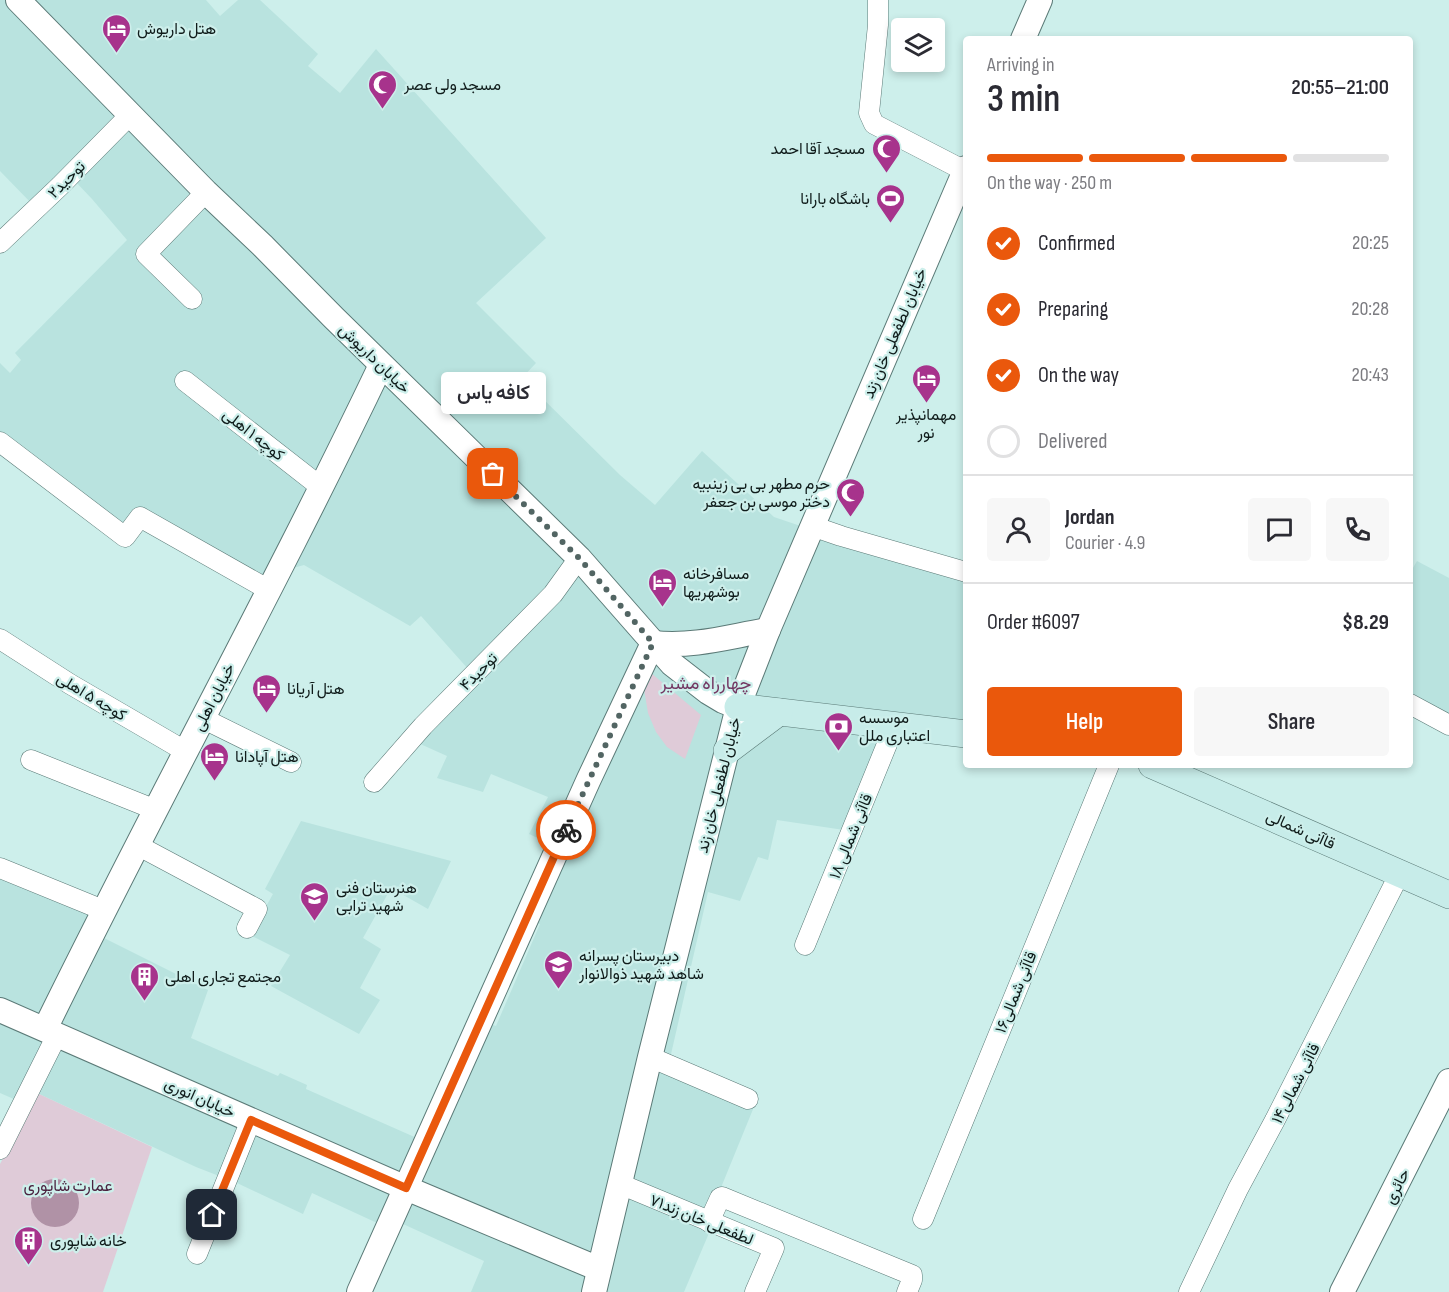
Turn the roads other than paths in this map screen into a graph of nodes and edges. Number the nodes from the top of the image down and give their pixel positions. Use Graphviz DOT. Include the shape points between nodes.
graph roads {
  1 [pos="18,0"];
  2 [pos="878,0"];
  3 [pos="1040,0"];
  4 [pos="1024,36"];
  5 [pos="131,114"];
  6 [pos="963,168"];
  7 [pos="963,174"];
  8 [pos="206,192"];
  9 [pos="0,243"];
  10 [pos="192,299"];
  11 [pos="381,365"];
  12 [pos="185,381"];
  13 [pos="0,442"];
  14 [pos="322,488"];
  15 [pos="812,526"];
  16 [pos="579,558"];
  17 [pos="963,571"];
  18 [pos="268,590"];
  19 [pos="768,630"];
  20 [pos="0,639"];
  21 [pos="653,643"];
  22 [pos="1413,706"];
  23 [pos="738,707"];
  24 [pos="779,712"];
  25 [pos="202,717"];
  26 [pos="1449,725"];
  27 [pos="894,727"];
  28 [pos="963,734"];
  29 [pos="185,751"];
  30 [pos="727,751"];
  31 [pos="31,760"];
  32 [pos="291,762"];
  33 [pos="1108,768"];
  34 [pos="1159,768"];
  35 [pos="374,782"];
  36 [pos="156,810"];
  37 [pos="137,845"];
  38 [pos="0,868"];
  39 [pos="1400,873"];
  40 [pos="1449,895"];
  41 [pos="103,910"];
  42 [pos="247,928"];
  43 [pos="806,945"];
  44 [pos="0,1010"];
  45 [pos="51,1032"];
  46 [pos="650,1057"];
  47 [pos="1449,1081"];
  48 [pos="748,1100"];
  49 [pos="251,1120"];
  50 [pos="0,1149"];
  51 [pos="620,1184"];
  52 [pos="406,1188"];
  53 [pos="923,1219"];
  54 [pos="709,1222"];
  55 [pos="197,1254"];
  56 [pos="599,1269"];
  57 [pos="359,1292"];
  58 [pos="594,1292"];
  59 [pos="755,1292"];
  60 [pos="907,1292"];
  61 [pos="1189,1292"];
  62 [pos="1342,1292"];
  1 -- 5 [label="street, خیابان داریوش"];
  2 -- 6 [label="street" via="869,113 874,124"];
  3 -- 4 [label="street"];
  5 -- 8 [label="street, خیابان داریوش"];
  5 -- 9 [label="street, توحید۲"];
  7 -- 15 [label="street, خیابان لطفعلی خان زند"];
  8 -- 10 [label="street" via="146,254"];
  8 -- 11 [label="street, خیابان داریوش"];
  11 -- 14 [label="street, خیابان اهلی"];
  11 -- 16 [label="street, خیابان داریوش"];
  12 -- 14 [label="street, کوچه ۱ اهلی"];
  13 -- 18 [label="street" via="125,537 140,518"];
  14 -- 18 [label="street, خیابان اهلی"];
  15 -- 17 [label="street"];
  15 -- 19 [label="street, خیابان لطفعلی خان زند"];
  16 -- 21 [label="street, خیابان داریوش"];
  16 -- 35 [label="street, توحید۴" via="553,594 423,726"];
  18 -- 25 [label="street, خیابان اهلی"];
  19 -- 21 [label="street" via="678,646"];
  19 -- 23 [label="street, خیابان لطفعلی خان زند"];
  20 -- 29 [label="street, کوچه ۵ اهلی"];
  21 -- 23 [label="street, خیابان داریوش" via="672,664 708,692"];
  21 -- 52 [label="street"];
  22 -- 26 [label="street"];
  23 -- 24 [label="main road"];
  23 -- 30 [label="street, خیابان لطفعلی خان زند"];
  24 -- 27 [label="main road"];
  24 -- 30 [label="main road"];
  25 -- 29 [label="street, خیابان اهلی"];
  25 -- 32 [label="street"];
  27 -- 28 [label="main road"];
  27 -- 43 [label="street, ۱۸ قاآنی شمالی"];
  29 -- 36 [label="street, خیابان اهلی"];
  30 -- 46 [label="street, خیابان لطفعلی خان زند"];
  31 -- 36 [label="street"];
  33 -- 53 [label="street, قاآنی شمالی۱۶"];
  34 -- 39 [label="main road, قاآنی شمالی"];
  36 -- 37 [label="street, خیابان اهلی"];
  37 -- 41 [label="street, خیابان اهلی"];
  37 -- 42 [label="street" via="257,909"];
  38 -- 41 [label="street"];
  39 -- 40 [label="main road, قاآنی شمالی"];
  39 -- 61 [label="street, قاآنی شمالی۱۴"];
  41 -- 45 [label="street, خیابان اهلی"];
  44 -- 45 [label="street, خیابان انوری"];
  45 -- 49 [label="street, خیابان انوری"];
  45 -- 50 [label="street"];
  46 -- 48 [label="street"];
  46 -- 51 [label="street, خیابان لطفعلی خان زند"];
  47 -- 62 [label="street, حائری"];
  49 -- 52 [label="street, خیابان انوری"];
  49 -- 55 [label="street"];
  51 -- 54 [label="street, لطفعلی خان زند۷۱"];
  51 -- 56 [label="street, خیابان لطفعلی خان زند"];
  52 -- 56 [label="street, خیابان انوری"];
  52 -- 57 [label="street"];
  54 -- 59 [label="street, لطفعلی خان زند۷۱" via="774,1248"];
  54 -- 60 [label="street" via="722,1197 912,1275"];
  56 -- 58 [label="street, خیابان لطفعلی خان زند"];
}
